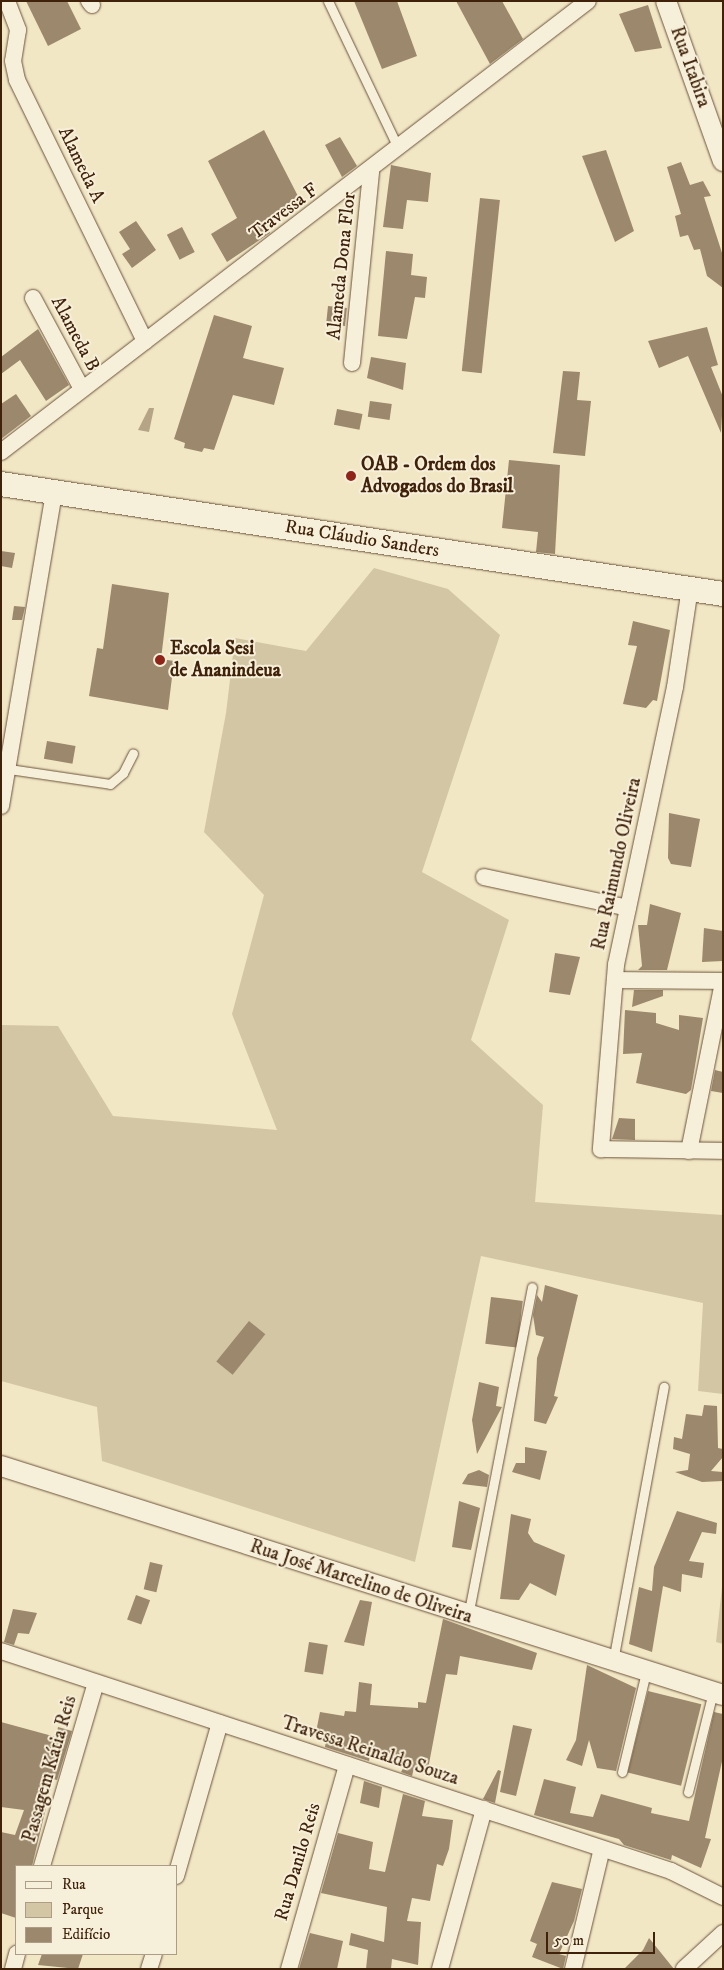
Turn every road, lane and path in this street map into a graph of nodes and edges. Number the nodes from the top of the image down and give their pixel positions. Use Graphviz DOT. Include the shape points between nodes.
graph roads {
  1 [pos="7,1"];
  2 [pos="328,1"];
  3 [pos="588,1"];
  4 [pos="666,1"];
  5 [pos="398,148"];
  6 [pos="723,161"];
  7 [pos="371,172"];
  8 [pos="33,298"];
  9 [pos="145,341"];
  10 [pos="352,363"];
  11 [pos="82,389"];
  12 [pos="1,452"];
  13 [pos="1,484"];
  14 [pos="54,493"];
  15 [pos="690,588"];
  16 [pos="723,594"];
  17 [pos="7,748"];
  18 [pos="133,753"];
  19 [pos="9,769"];
  20 [pos="1,806"];
  21 [pos="484,877"];
  22 [pos="628,908"];
  23 [pos="616,980"];
  24 [pos="723,981"];
  25 [pos="689,1151"];
  26 [pos="723,1151"];
  27 [pos="532,1287"];
  28 [pos="664,1387"];
  29 [pos="1,1466"];
  30 [pos="468,1617"];
  31 [pos="1,1652"];
  32 [pos="612,1661"];
  33 [pos="646,1672"];
  34 [pos="96,1683"];
  35 [pos="718,1694"];
  36 [pos="220,1723"];
  37 [pos="347,1765"];
  38 [pos="622,1772"];
  39 [pos="688,1792"];
  40 [pos="484,1809"];
  41 [pos="601,1852"];
  42 [pos="42,1865"];
  43 [pos="178,1869"];
  44 [pos="723,1897"];
  45 [pos="723,1933"];
  46 [pos="17,1955"];
  47 [pos="154,1955"];
  48 [pos="13,1969"];
  49 [pos="149,1969"];
  50 [pos="289,1969"];
  51 [pos="440,1969"];
  52 [pos="574,1969"];
  53 [pos="684,1969"];
  1 -- 9 [label="street, Alameda A" via="18,30 13,61 17,80"];
  2 -- 5 [label="lane"];
  3 -- 5 [label="street, Travessa F"];
  4 -- 6 [label="street, Rua Itabira"];
  5 -- 7 [label="street, Travessa F"];
  7 -- 9 [label="street, Travessa F"];
  7 -- 10 [label="street, Alameda Dona Flor"];
  8 -- 11 [label="street, Alameda B"];
  9 -- 11 [label="street, Travessa F"];
  11 -- 12 [label="street, Travessa F"];
  13 -- 14 [label="main road, Rua Cláudio Sanders"];
  14 -- 15 [label="main road, Rua Cláudio Sanders"];
  14 -- 17 [label="street"];
  15 -- 16 [label="main road, Rua Cláudio Sanders"];
  15 -- 22 [label="street, Rua Raimundo Oliveira" via="675,687"];
  17 -- 19 [label="street"];
  18 -- 19 [label="lane" via="123,773 110,784"];
  19 -- 20 [label="street"];
  21 -- 22 [label="street"];
  22 -- 23 [label="street, Rua Raimundo Oliveira"];
  23 -- 24 [label="street"];
  23 -- 25 [label="street, Rua Raimundo Oliveira" via="601,1150"];
  24 -- 25 [label="street"];
  25 -- 26 [label="street"];
  27 -- 30 [label="lane"];
  28 -- 32 [label="lane"];
  29 -- 30 [label="street, Rua José Marcelino de Oliveira"];
  30 -- 32 [label="street, Rua José Marcelino de Oliveira"];
  31 -- 34 [label="street, Travessa Reinaldo Souza"];
  32 -- 33 [label="street, Rua José Marcelino de Oliveira"];
  33 -- 35 [label="street, Rua José Marcelino de Oliveira"];
  33 -- 38 [label="lane"];
  34 -- 36 [label="street, Travessa Reinaldo Souza"];
  34 -- 42 [label="street, Passagem Kátia Reis"];
  35 -- 39 [label="lane"];
  36 -- 37 [label="street, Travessa Reinaldo Souza"];
  36 -- 43 [label="street"];
  37 -- 40 [label="street, Travessa Reinaldo Souza"];
  37 -- 50 [label="street, Rua Danilo Reis"];
  40 -- 41 [label="street, Travessa Reinaldo Souza"];
  40 -- 51 [label="street"];
  41 -- 44 [label="street, Travessa Reinaldo Souza" via="672,1871"];
  41 -- 52 [label="street"];
  45 -- 53 [label="street"];
  46 -- 48 [label="street"];
  47 -- 49 [label="street"];
}
